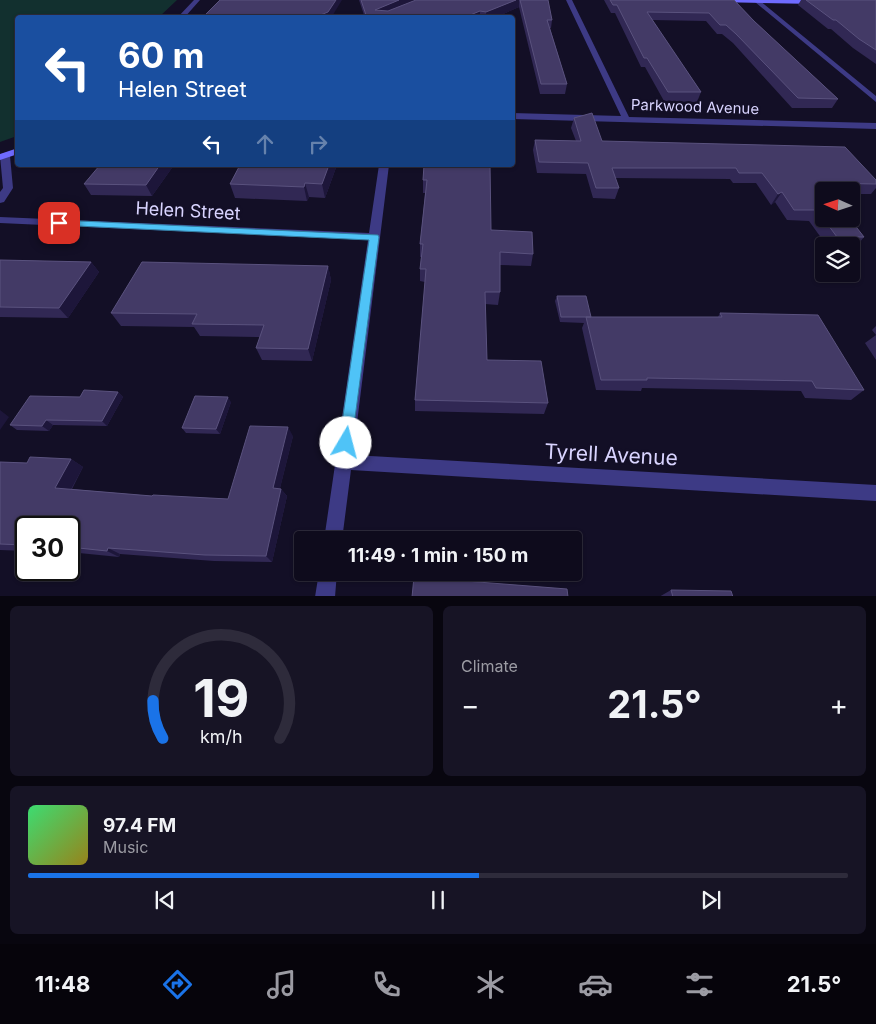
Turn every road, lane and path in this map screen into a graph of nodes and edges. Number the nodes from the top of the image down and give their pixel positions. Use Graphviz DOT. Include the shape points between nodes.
graph roads {
  1 [pos="197,0"];
  2 [pos="569,0"];
  3 [pos="716,0"];
  4 [pos="757,1"];
  5 [pos="826,2"];
  6 [pos="183,15"];
  7 [pos="876,100"];
  8 [pos="515,116"];
  9 [pos="626,119"];
  10 [pos="876,126"];
  11 [pos="15,152"];
  12 [pos="2,157"];
  13 [pos="384,167"];
  14 [pos="0,200"];
  15 [pos="0,220"];
  16 [pos="374,237"];
  17 [pos="343,462"];
  18 [pos="876,493"];
  19 [pos="334,531"];
  20 [pos="327,581"];
  21 [pos="325,596"];
  1 -- 6 [label="street"];
  2 -- 9 [label="street"];
  3 -- 4 [label="street"];
  4 -- 5 [label="street"];
  4 -- 7 [label="street"];
  8 -- 9 [label="street, Parkwood Avenue"];
  9 -- 10 [label="street, Parkwood Avenue"];
  11 -- 12 [label="street"];
  12 -- 14 [label="street" via="8,188"];
  13 -- 16 [label="street"];
  15 -- 16 [label="street, Helen Street"];
  16 -- 17 [label="street"];
  17 -- 18 [label="street, Tyrell Avenue"];
  17 -- 19 [label="street"];
  20 -- 21 [label="street"];
}
